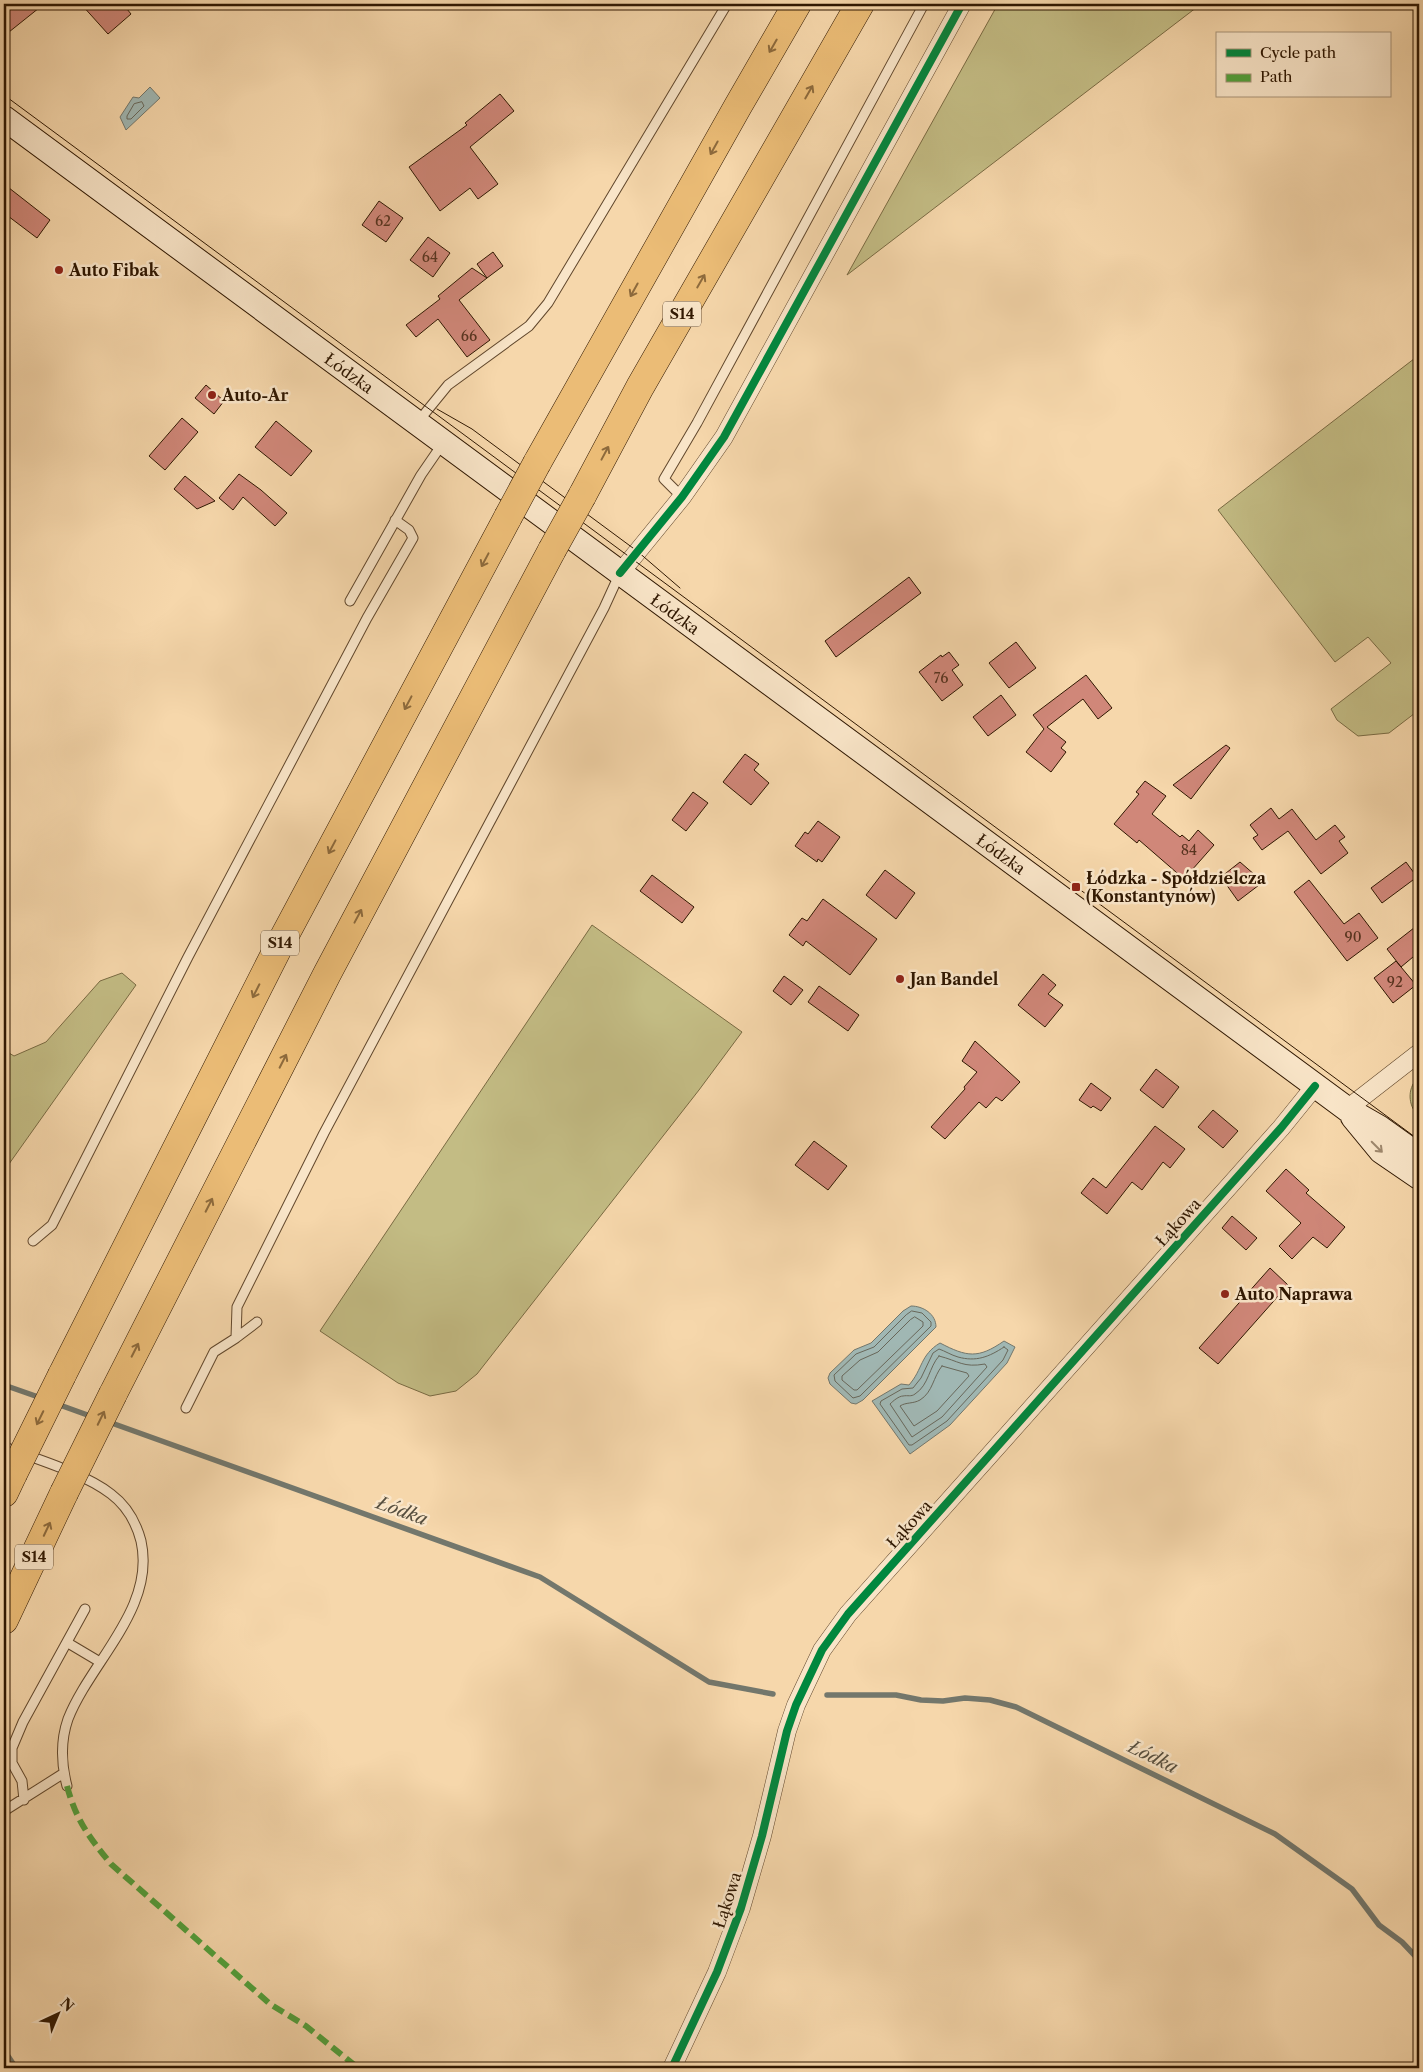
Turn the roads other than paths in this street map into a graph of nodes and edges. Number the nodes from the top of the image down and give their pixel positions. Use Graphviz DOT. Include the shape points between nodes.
graph roads {
  1 [pos="727,4"];
  2 [pos="797,4"];
  3 [pos="860,4"];
  4 [pos="924,4"];
  5 [pos="962,4"];
  6 [pos="4,118"];
  7 [pos="417,423"];
  8 [pos="443,443"];
  9 [pos="682,497"];
  10 [pos="395,520"];
  11 [pos="620,573"];
  12 [pos="350,601"];
  13 [pos="1419,1053"];
  14 [pos="1315,1086"];
  15 [pos="1347,1109"];
  16 [pos="1419,1156"];
  17 [pos="1419,1177"];
  18 [pos="32,1241"];
  19 [pos="257,1322"];
  20 [pos="236,1338"];
  21 [pos="186,1408"];
  22 [pos="4,1447"];
  23 [pos="8,1483"];
  24 [pos="85,1609"];
  25 [pos="4,1620"];
  26 [pos="68,1643"];
  27 [pos="100,1662"];
  28 [pos="64,1773"];
  29 [pos="67,1786"];
  30 [pos="24,1800"];
  31 [pos="4,1811"];
  32 [pos="672,2068"];
  1 -- 7 [label="lane" via="548,303 529,326 448,385"];
  2 -- 23 [label="highway, S14, one-way, bridge" via="537,464 277,950"];
  25 -- 3 [label="highway, S14, one-way, bridge" via="113,1394 327,974 640,387"];
  4 -- 9 [label="lane" via="664,479"];
  5 -- 9 [label="street" via="724,437"];
  6 -- 7 [label="main road, Łódzka"];
  7 -- 8 [label="main road, Łódzka"];
  8 -- 10 [label="lane"];
  8 -- 11 [label="main road, Łódzka"];
  9 -- 11 [label="street"];
  10 -- 12 [label="lane"];
  10 -- 18 [label="lane" via="409,530 413,538 366,618 192,949 52,1225"];
  11 -- 14 [label="main road, Łódzka"];
  11 -- 20 [label="lane" via="324,1133 245,1290 237,1307"];
  13 -- 15 [label="street"];
  14 -- 15 [label="main road, Łódzka"];
  14 -- 32 [label="street, Łąkowa" via="848,1614 822,1650 787,1731 741,1908 717,1972"];
  15 -- 16 [label="main road, Łódzka"];
  15 -- 17 [label="main road, Łódzka, one-way" via="1381,1152"];
  19 -- 20 [label="lane"];
  20 -- 21 [label="lane" via="214,1352"];
  22 -- 27 [label="lane" via="91,1481 112,1494 128,1510 137,1526 143,1568 137,1594"];
  24 -- 26 [label="lane"];
  26 -- 27 [label="lane"];
  26 -- 30 [label="lane" via="23,1722 12,1748 12,1763 22,1781"];
  27 -- 28 [label="lane" via="68,1718 62,1742"];
  28 -- 29 [label="lane"];
  28 -- 30 [label="lane"];
  30 -- 31 [label="lane"];
}
